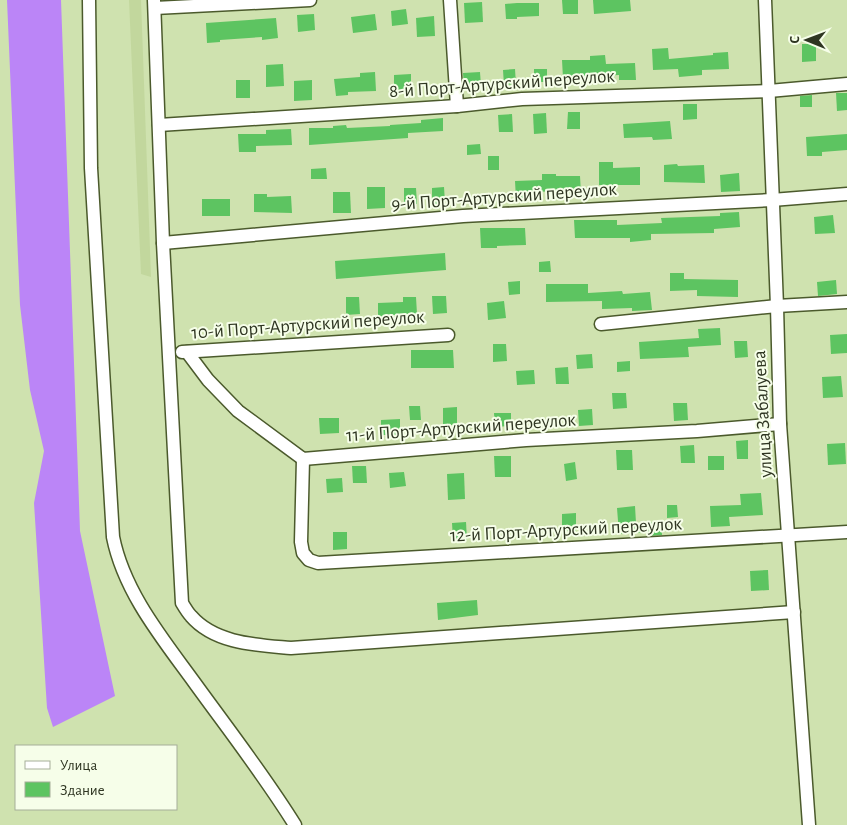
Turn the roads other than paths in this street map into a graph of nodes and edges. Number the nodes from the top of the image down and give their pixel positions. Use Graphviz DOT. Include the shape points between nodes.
graph roads {
  1 [pos="89,0"];
  2 [pos="310,0"];
  3 [pos="450,0"];
  4 [pos="765,0"];
  5 [pos="154,4"];
  6 [pos="847,84"];
  7 [pos="769,91"];
  8 [pos="457,106"];
  9 [pos="159,125"];
  10 [pos="847,194"];
  11 [pos="772,200"];
  12 [pos="163,243"];
  13 [pos="847,302"];
  14 [pos="778,306"];
  15 [pos="601,324"];
  16 [pos="448,335"];
  17 [pos="187,352"];
  18 [pos="170,353"];
  19 [pos="780,424"];
  20 [pos="303,459"];
  21 [pos="847,532"];
  22 [pos="789,535"];
  23 [pos="794,612"];
  24 [pos="295,825"];
  25 [pos="809,825"];
  1 -- 24 [label="street" via="91,168 116,553 138,601"];
  2 -- 5 [label="street"];
  3 -- 8 [label="street"];
  4 -- 7 [label="street, улица Забалуева"];
  5 -- 9 [label="street"];
  6 -- 7 [label="street, 8-й Порт-Артурский переулок"];
  7 -- 8 [label="street, 8-й Порт-Артурский переулок" via="522,99"];
  7 -- 11 [label="street, улица Забалуева"];
  8 -- 9 [label="street, 8-й Порт-Артурский переулок"];
  9 -- 12 [label="street"];
  10 -- 11 [label="street, 9-й Порт-Артурский переулок"];
  11 -- 12 [label="street, 9-й Порт-Артурский переулок" via="463,216"];
  11 -- 14 [label="street, улица Забалуева"];
  12 -- 18 [label="street"];
  13 -- 14 [label="street"];
  14 -- 15 [label="street"];
  14 -- 19 [label="street, улица Забалуева"];
  16 -- 17 [label="street, 10-й Порт-Артурский переулок"];
  17 -- 18 [label="street, 10-й Порт-Артурский переулок"];
  17 -- 20 [label="street" via="238,411"];
  18 -- 23 [label="street" via="182,603 191,617 226,638 291,648"];
  19 -- 20 [label="street, 11-й Порт-Артурский переулок" via="526,440"];
  19 -- 22 [label="street, улица Забалуева"];
  20 -- 22 [label="street, 12-й Порт-Артурский переулок" via="301,542 303,553 318,563"];
  21 -- 22 [label="street, 12-й Порт-Артурский переулок"];
  22 -- 23 [label="street, улица Забалуева"];
  23 -- 25 [label="street, улица Забалуева"];
}
